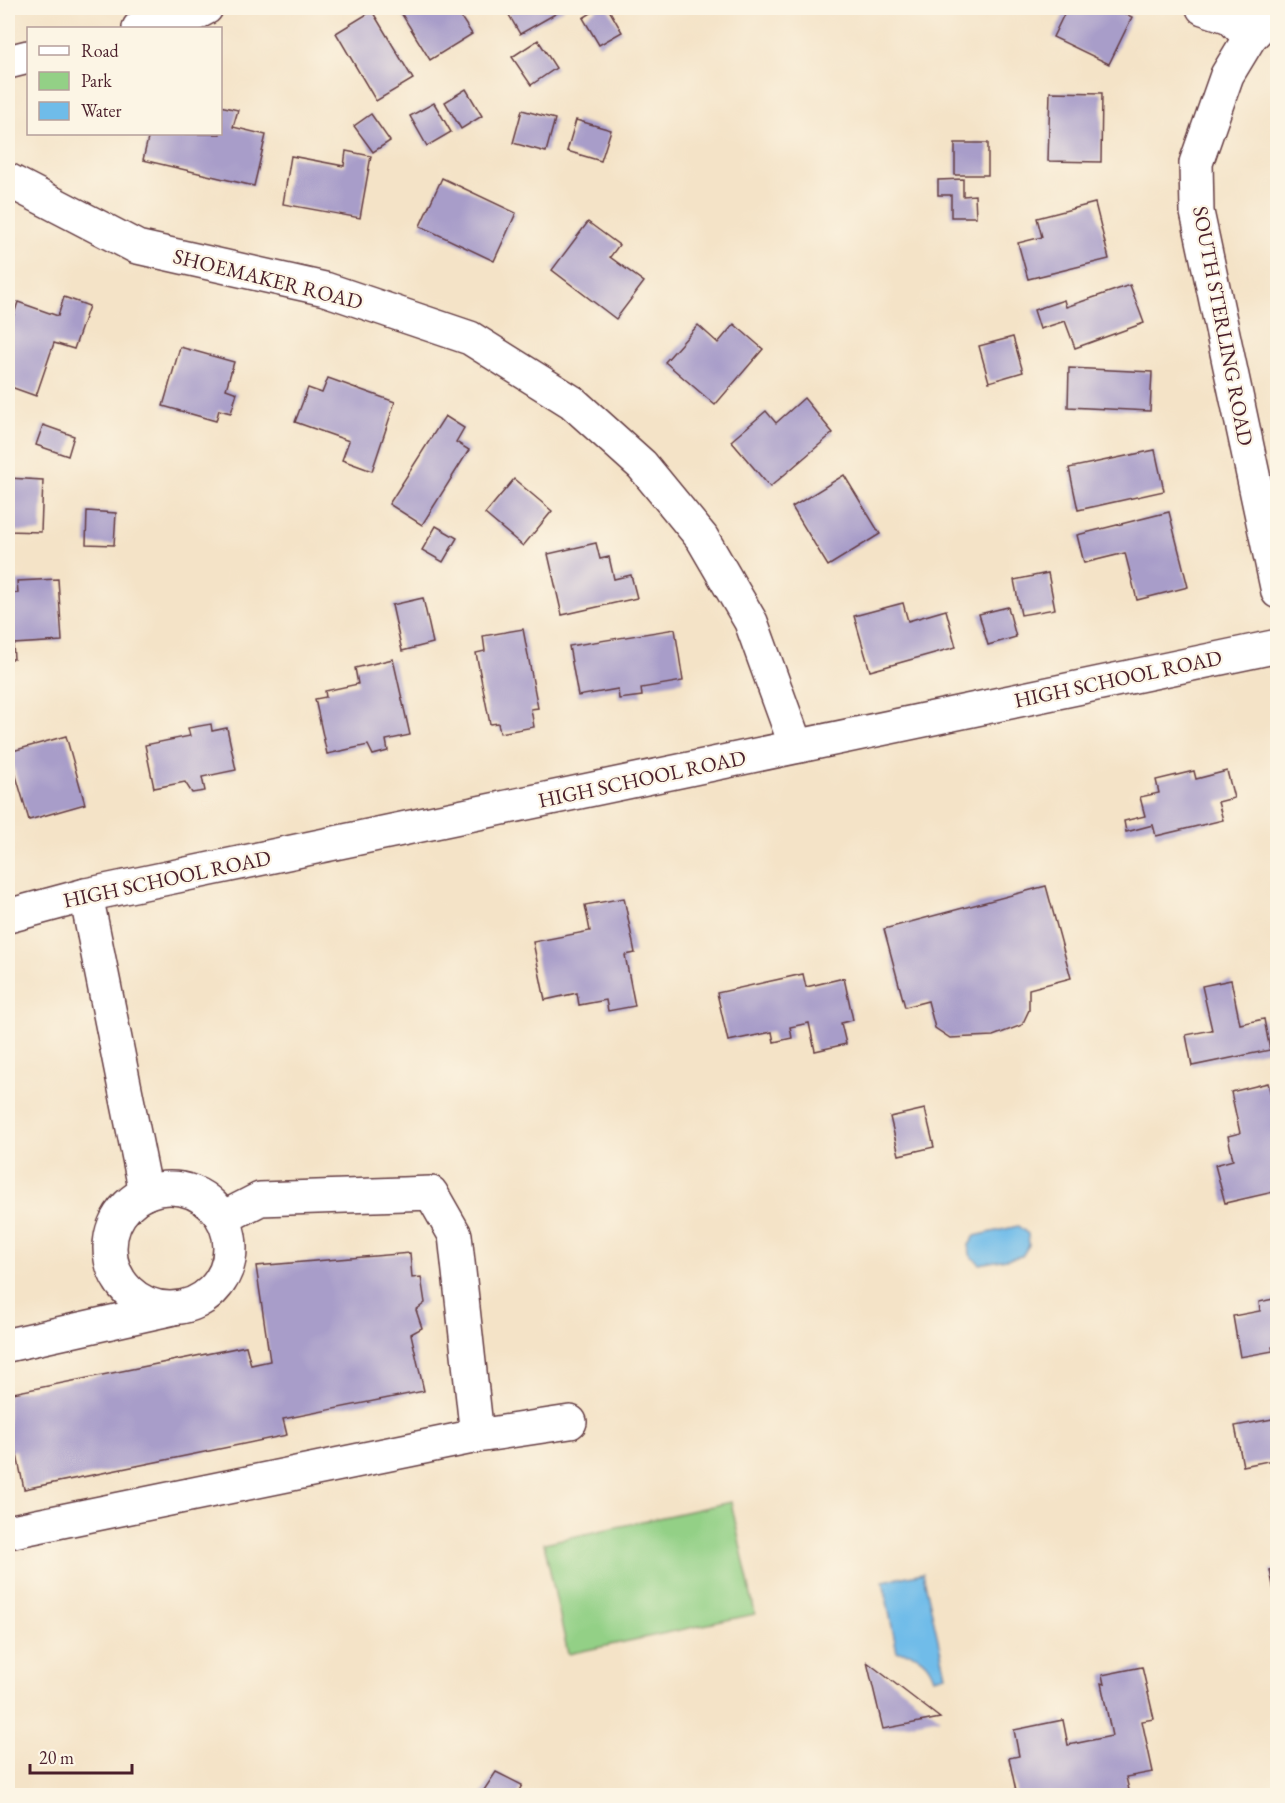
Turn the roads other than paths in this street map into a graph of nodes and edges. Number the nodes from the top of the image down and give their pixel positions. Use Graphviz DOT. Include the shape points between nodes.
graph roads {
  1 [pos="206,8"];
  2 [pos="1203,8"];
  3 [pos="1278,8"];
  4 [pos="143,27"];
  5 [pos="1250,36"];
  6 [pos="27,57"];
  7 [pos="8,62"];
  8 [pos="8,180"];
  9 [pos="1278,592"];
  10 [pos="1278,646"];
  11 [pos="796,746"];
  12 [pos="86,895"];
  13 [pos="8,916"];
  14 [pos="146,1193"];
  15 [pos="223,1218"];
  16 [pos="171,1308"];
  17 [pos="8,1345"];
  18 [pos="570,1422"];
  19 [pos="477,1436"];
  20 [pos="8,1532"];
  1 -- 4 [label="street"];
  2 -- 5 [label="street" via="1230,17"];
  3 -- 5 [label="street, SOUTH STERLING ROAD"];
  5 -- 9 [label="street, SOUTH STERLING ROAD" via="1227,75 1196,163 1197,212"];
  6 -- 7 [label="street"];
  8 -- 11 [label="street, SHOEMAKER ROAD" via="137,247 325,289 470,338 572,402 642,465 702,538 751,622"];
  10 -- 11 [label="street, HIGH SCHOOL ROAD"];
  11 -- 12 [label="street, HIGH SCHOOL ROAD"];
  12 -- 13 [label="street, HIGH SCHOOL ROAD"];
  12 -- 14 [label="street"];
  14 -- 15 [label="street" via="163,1188 189,1191 211,1204"];
  14 -- 16 [label="street" via="129,1204 116,1221 110,1240 111,1261 119,1280 132,1295 151,1305"];
  15 -- 16 [label="street" via="230,1238 230,1258 223,1278 209,1294 191,1305"];
  15 -- 19 [label="street" via="260,1199 431,1193 455,1235"];
  16 -- 17 [label="street"];
  18 -- 19 [label="street"];
  19 -- 20 [label="street"];
}
